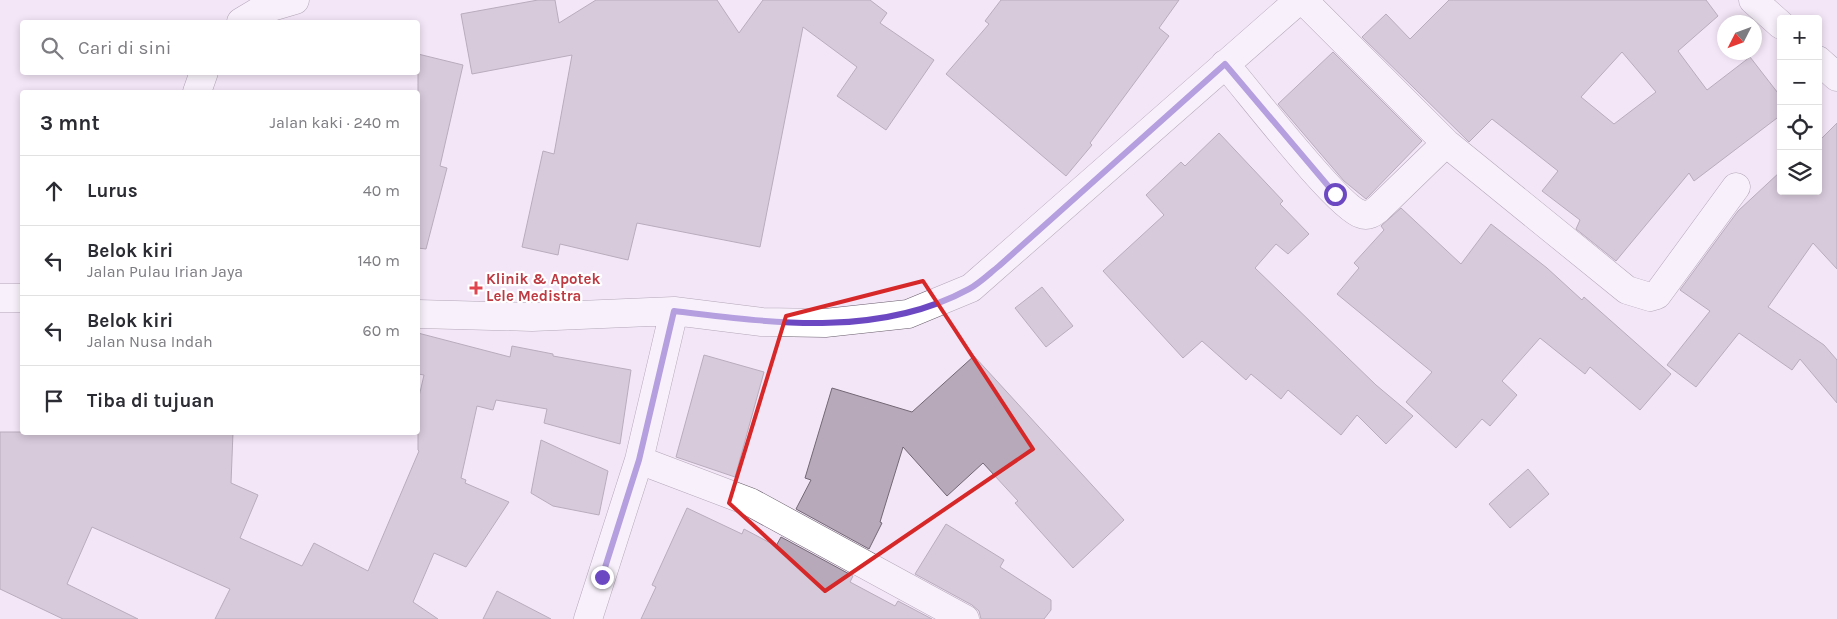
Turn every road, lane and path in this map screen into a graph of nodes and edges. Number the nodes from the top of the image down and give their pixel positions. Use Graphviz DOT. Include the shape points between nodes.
graph roads {
  1 [pos="295,0"];
  2 [pos="1299,0"];
  3 [pos="1303,0"];
  4 [pos="1753,0"];
  5 [pos="244,20"];
  6 [pos="1777,22"];
  7 [pos="1225,64"];
  8 [pos="1822,64"];
  9 [pos="203,75"];
  10 [pos="1837,77"];
  11 [pos="198,90"];
  12 [pos="1446,143"];
  13 [pos="1736,187"];
  14 [pos="0,298"];
  15 [pos="20,298"];
  16 [pos="674,311"];
  17 [pos="420,314"];
  18 [pos="639,460"];
  19 [pos="588,619"];
  20 [pos="966,619"];
  1 -- 5 [label="street" via="260,10"];
  2 -- 7 [label="street"];
  3 -- 12 [label="street"];
  4 -- 6 [label="street"];
  7 -- 12 [label="street" via="1335,194 1362,215 1371,215"];
  7 -- 16 [label="street" via="999,266 971,288 938,303 908,314 825,323 762,322"];
  8 -- 10 [label="street"];
  9 -- 11 [label="street"];
  12 -- 13 [label="street" via="1627,290 1644,296 1657,295 1668,283"];
  14 -- 15 [label="street"];
  16 -- 17 [label="street" via="532,317"];
  16 -- 18 [label="street"];
  18 -- 19 [label="street"];
  18 -- 20 [label="street" via="750,502"];
}
